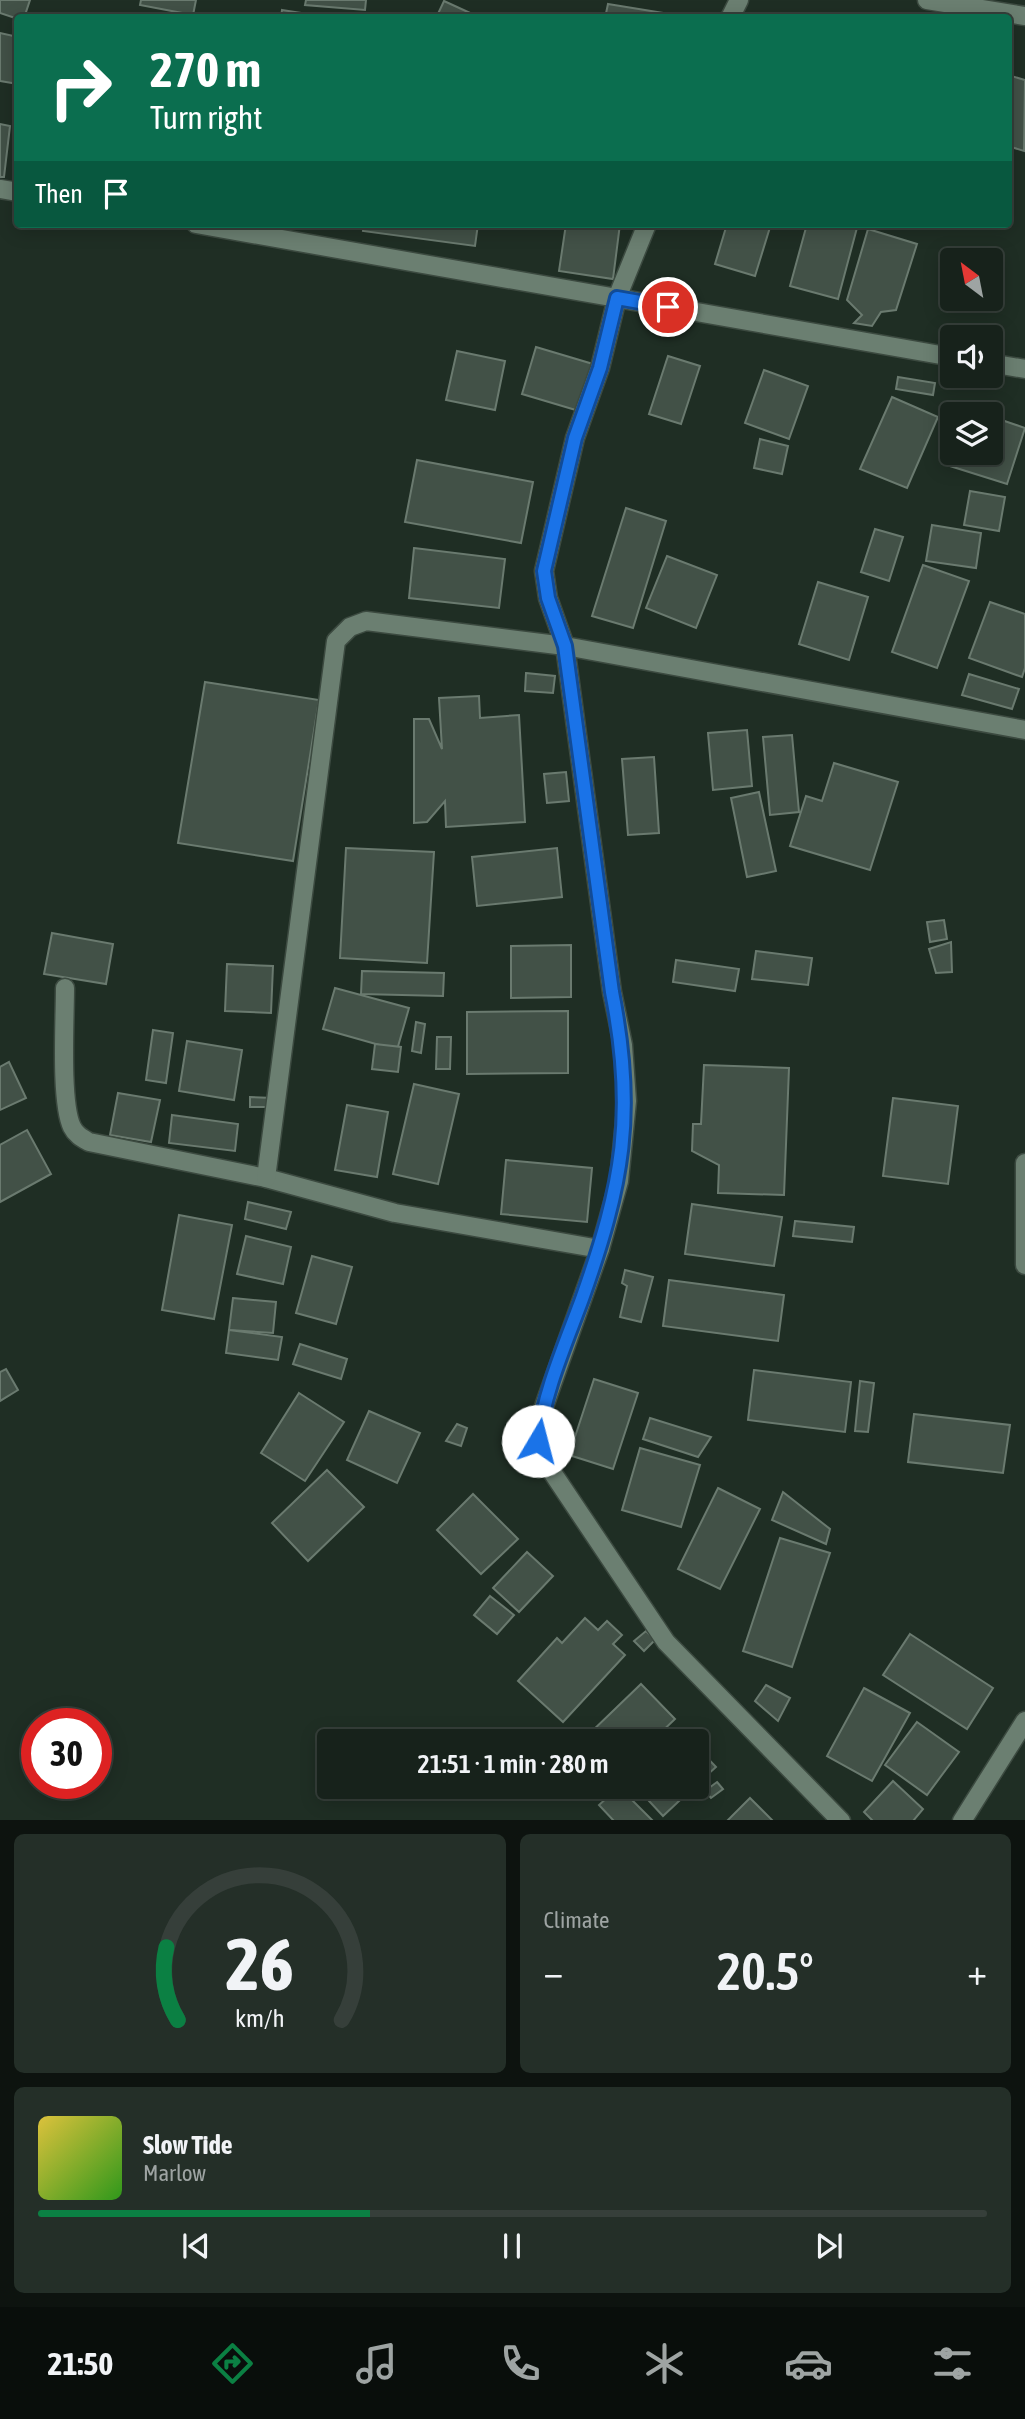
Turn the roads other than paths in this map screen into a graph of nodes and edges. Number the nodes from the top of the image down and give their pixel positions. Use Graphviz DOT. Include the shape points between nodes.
graph roads {
  1 [pos="927,0"];
  2 [pos="1025,16"];
  3 [pos="219,228"];
  4 [pos="645,228"];
  5 [pos="617,298"];
  6 [pos="940,355"];
  7 [pos="1003,365"];
  8 [pos="1025,369"];
  9 [pos="565,646"];
  10 [pos="1025,730"];
  11 [pos="65,988"];
  12 [pos="1025,1163"];
  13 [pos="267,1178"];
  14 [pos="600,1249"];
  15 [pos="1025,1265"];
  16 [pos="1025,1721"];
  17 [pos="840,1820"];
  18 [pos="963,1820"];
  1 -- 2 [label="street"];
  3 -- 5 [label="street"];
  4 -- 5 [label="street"];
  5 -- 6 [label="street"];
  5 -- 9 [label="street" via="600,368 575,438 544,571"];
  7 -- 8 [label="street"];
  9 -- 10 [label="street"];
  9 -- 13 [label="street" via="366,621 350,627 337,641"];
  9 -- 14 [label="street" via="623,1045 627,1101 619,1181"];
  11 -- 13 [label="street" via="65,1079 71,1126 79,1137"];
  12 -- 15 [label="street"];
  13 -- 14 [label="street" via="395,1213"];
  14 -- 17 [label="street" via="542,1412 538,1441 548,1466 666,1642"];
  16 -- 18 [label="street"];
}
